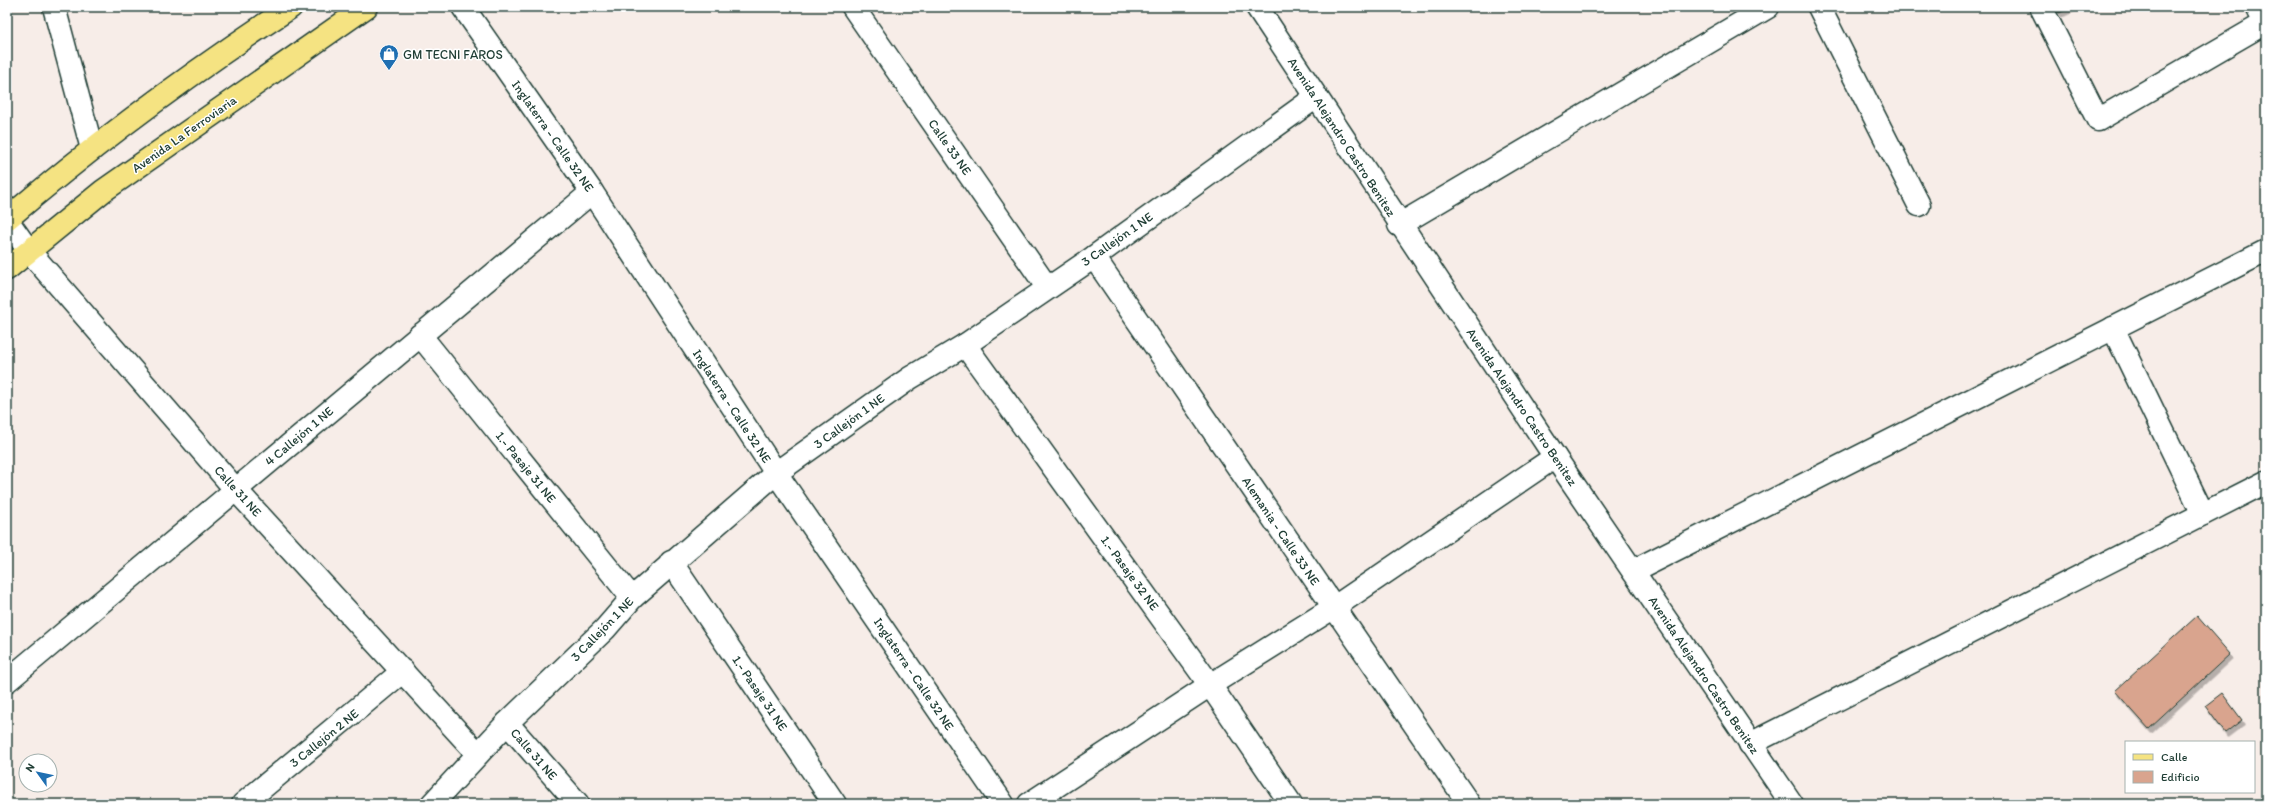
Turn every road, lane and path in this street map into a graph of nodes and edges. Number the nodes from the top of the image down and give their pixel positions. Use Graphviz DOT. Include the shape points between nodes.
graph roads {
  1 [pos="54,7"];
  2 [pos="292,7"];
  3 [pos="366,7"];
  4 [pos="464,7"];
  5 [pos="853,7"];
  6 [pos="1256,7"];
  7 [pos="1768,7"];
  8 [pos="1819,7"];
  9 [pos="2041,7"];
  10 [pos="2257,7"];
  11 [pos="1316,97"];
  12 [pos="92,149"];
  13 [pos="592,192"];
  14 [pos="1919,205"];
  15 [pos="7,220"];
  16 [pos="1399,225"];
  17 [pos="28,251"];
  18 [pos="2266,251"];
  19 [pos="1094,256"];
  20 [pos="7,269"];
  21 [pos="1047,287"];
  22 [pos="2113,328"];
  23 [pos="420,335"];
  24 [pos="965,345"];
  25 [pos="1555,457"];
  26 [pos="776,473"];
  27 [pos="2266,482"];
  28 [pos="236,490"];
  29 [pos="2203,514"];
  30 [pos="671,562"];
  31 [pos="1633,571"];
  32 [pos="632,598"];
  33 [pos="1333,608"];
  34 [pos="403,671"];
  35 [pos="7,681"];
  36 [pos="1210,685"];
  37 [pos="507,723"];
  38 [pos="1750,744"];
  39 [pos="478,754"];
  40 [pos="244,804"];
  41 [pos="432,804"];
  42 [pos="578,804"];
  43 [pos="835,804"];
  44 [pos="1003,804"];
  45 [pos="1029,804"];
  46 [pos="1291,804"];
  47 [pos="1469,804"];
  48 [pos="1792,804"];
  1 -- 12 [label="street"];
  2 -- 12 [label="main road" via="236,43"];
  3 -- 17 [label="main road, Avenida La Ferroviaria" via="103,191"];
  4 -- 13 [label="street, Inglaterra - Calle 32 NE"];
  5 -- 21 [label="street, Calle 33 NE"];
  6 -- 11 [label="street, Avenida Alejandro Castro Benitez"];
  7 -- 16 [label="street"];
  8 -- 14 [label="street"];
  9 -- 10 [label="street" via="2098,120 2265,23"];
  11 -- 16 [label="street, Avenida Alejandro Castro Benitez"];
  11 -- 19 [label="street, 3 Callejón 1 NE"];
  12 -- 15 [label="main road"];
  13 -- 23 [label="street, 4 Callejón 1 NE"];
  13 -- 26 [label="street, Inglaterra - Calle 32 NE"];
  15 -- 17 [label="street, Calle 31 NE"];
  16 -- 25 [label="street, Avenida Alejandro Castro Benitez"];
  17 -- 20 [label="main road, Avenida La Ferroviaria"];
  17 -- 28 [label="street, Calle 31 NE"];
  18 -- 22 [label="street"];
  19 -- 21 [label="street, 3 Callejón 1 NE"];
  19 -- 33 [label="street, Alemania - Calle 33 NE"];
  21 -- 24 [label="street, 3 Callejón 1 NE"];
  22 -- 29 [label="street"];
  22 -- 31 [label="street"];
  23 -- 28 [label="street, 4 Callejón 1 NE"];
  23 -- 32 [label="street, 1.- Pasaje 31 NE"];
  24 -- 26 [label="street, 3 Callejón 1 NE" via="910,378"];
  24 -- 36 [label="street, 1.- Pasaje 32 NE"];
  25 -- 31 [label="street, Avenida Alejandro Castro Benitez"];
  25 -- 33 [label="street"];
  26 -- 30 [label="street, 3 Callejón 1 NE"];
  26 -- 44 [label="street, Inglaterra - Calle 32 NE"];
  27 -- 29 [label="street"];
  28 -- 34 [label="street, Calle 31 NE"];
  28 -- 35 [label="street, 4 Callejón 1 NE"];
  29 -- 38 [label="street"];
  30 -- 32 [label="street, 3 Callejón 1 NE"];
  30 -- 43 [label="street, 1.- Pasaje 31 NE"];
  31 -- 38 [label="street, Avenida Alejandro Castro Benitez"];
  32 -- 37 [label="street, 3 Callejón 1 NE" via="605,629"];
  33 -- 36 [label="street"];
  33 -- 47 [label="street, Alemania - Calle 33 NE"];
  34 -- 39 [label="street, Calle 31 NE"];
  34 -- 40 [label="street, 3 Callejón 2 NE"];
  36 -- 45 [label="street"];
  36 -- 46 [label="street, 1.- Pasaje 32 NE"];
  37 -- 39 [label="street, 3 Callejón 1 NE"];
  37 -- 42 [label="street, Calle 31 NE"];
  38 -- 48 [label="street, Avenida Alejandro Castro Benitez"];
  39 -- 41 [label="street, 3 Callejón 1 NE"];
}
